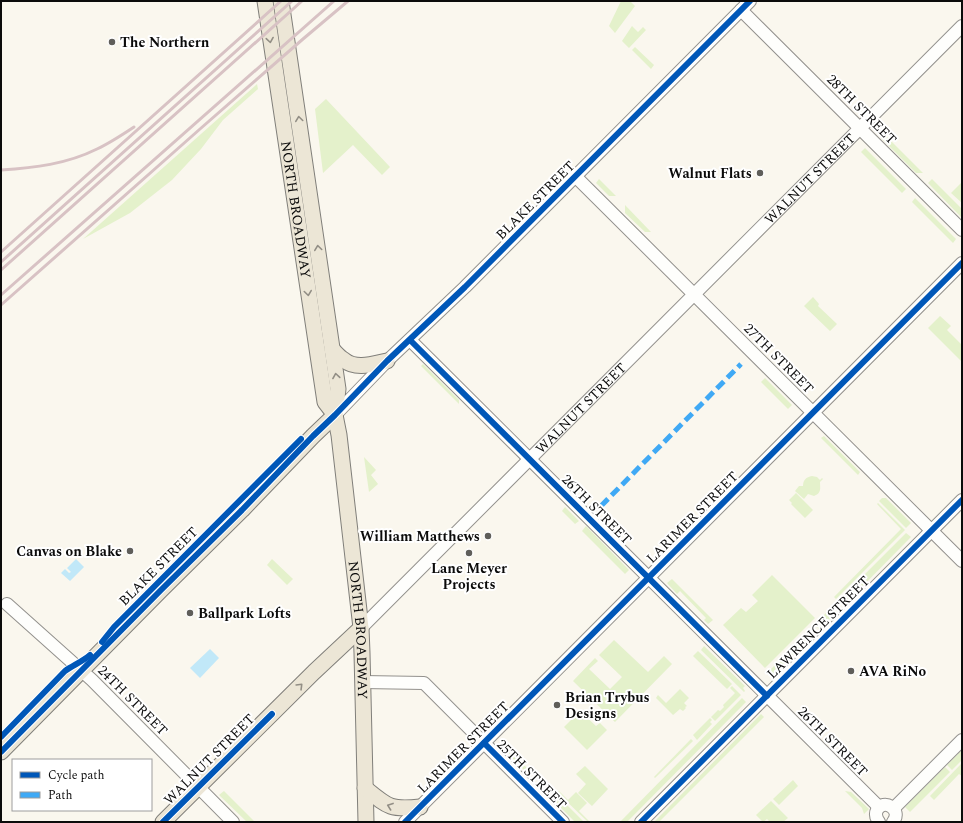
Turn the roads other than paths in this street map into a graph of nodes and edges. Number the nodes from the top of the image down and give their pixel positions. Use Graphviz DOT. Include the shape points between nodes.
graph roads {
  1 [pos="264,1"];
  2 [pos="281,1"];
  3 [pos="746,5"];
  4 [pos="962,26"];
  5 [pos="860,128"];
  6 [pos="575,176"];
  7 [pos="962,230"];
  8 [pos="962,263"];
  9 [pos="694,294"];
  10 [pos="410,340"];
  11 [pos="332,349"];
  12 [pos="387,361"];
  13 [pos="813,413"];
  14 [pos="335,415"];
  15 [pos="529,459"];
  16 [pos="962,500"];
  17 [pos="931,531"];
  18 [pos="962,561"];
  19 [pos="648,578"];
  20 [pos="7,604"];
  21 [pos="361,628"];
  22 [pos="82,671"];
  23 [pos="363,682"];
  24 [pos="767,696"];
  25 [pos="962,740"];
  26 [pos="484,743"];
  27 [pos="1,752"];
  28 [pos="198,787"];
  29 [pos="365,788"];
  30 [pos="420,807"];
  31 [pos="879,808"];
  32 [pos="894,808"];
  33 [pos="163,822"];
  34 [pos="233,822"];
  35 [pos="366,822"];
  36 [pos="405,822"];
  37 [pos="563,822"];
  38 [pos="641,822"];
  39 [pos="879,822"];
  40 [pos="893,822"];
  1 -- 14 [label="main road, NORTH BROADWAY, one-way" via="325,402"];
  11 -- 2 [label="main road, NORTH BROADWAY, one-way"];
  3 -- 5 [label="street, 28TH STREET"];
  3 -- 6 [label="street, BLAKE STREET"];
  4 -- 5 [label="street, WALNUT STREET"];
  5 -- 7 [label="street, 28TH STREET"];
  5 -- 9 [label="street, WALNUT STREET"];
  6 -- 9 [label="street, 27TH STREET"];
  6 -- 10 [label="street, BLAKE STREET"];
  8 -- 13 [label="street, LARIMER STREET"];
  9 -- 13 [label="street, 27TH STREET"];
  9 -- 15 [label="street, WALNUT STREET"];
  10 -- 12 [label="street, BLAKE STREET"];
  10 -- 15 [label="street, 26TH STREET"];
  11 -- 12 [label="main road" via="353,365"];
  14 -- 11 [label="main road, NORTH BROADWAY, one-way" via="338,389"];
  12 -- 14 [label="street, BLAKE STREET"];
  13 -- 17 [label="street, 27TH STREET"];
  13 -- 19 [label="street, LARIMER STREET"];
  14 -- 21 [label="main road, NORTH BROADWAY"];
  14 -- 22 [label="main road, BLAKE STREET"];
  15 -- 19 [label="street, 26TH STREET"];
  15 -- 21 [label="street, WALNUT STREET"];
  16 -- 17 [label="street, LAWRENCE STREET"];
  17 -- 18 [label="street, 27TH STREET"];
  17 -- 24 [label="street, LAWRENCE STREET"];
  19 -- 24 [label="street, 26TH STREET"];
  19 -- 26 [label="street, LARIMER STREET"];
  20 -- 22 [label="street, 24TH STREET"];
  21 -- 23 [label="main road, NORTH BROADWAY"];
  28 -- 21 [label="main road, WALNUT STREET, one-way"];
  22 -- 27 [label="main road, BLAKE STREET"];
  22 -- 28 [label="street, 24TH STREET"];
  23 -- 26 [label="street, 25TH STREET" via="424,682"];
  23 -- 29 [label="main road, NORTH BROADWAY"];
  24 -- 31 [label="street, 26TH STREET"];
  24 -- 38 [label="street, LAWRENCE STREET"];
  25 -- 32 [label="street"];
  26 -- 30 [label="street, LARIMER STREET"];
  26 -- 37 [label="street, 25TH STREET"];
  28 -- 33 [label="main road, WALNUT STREET"];
  28 -- 34 [label="street, 24TH STREET"];
  30 -- 29 [label="main road, one-way" via="391,807"];
  29 -- 35 [label="main road, NORTH BROADWAY"];
  30 -- 36 [label="street, LARIMER STREET"];
  31 -- 32 [label="street" via="888,805"];
  31 -- 39 [label="street" via="876,813"];
  32 -- 40 [label="street" via="896,818"];
}
